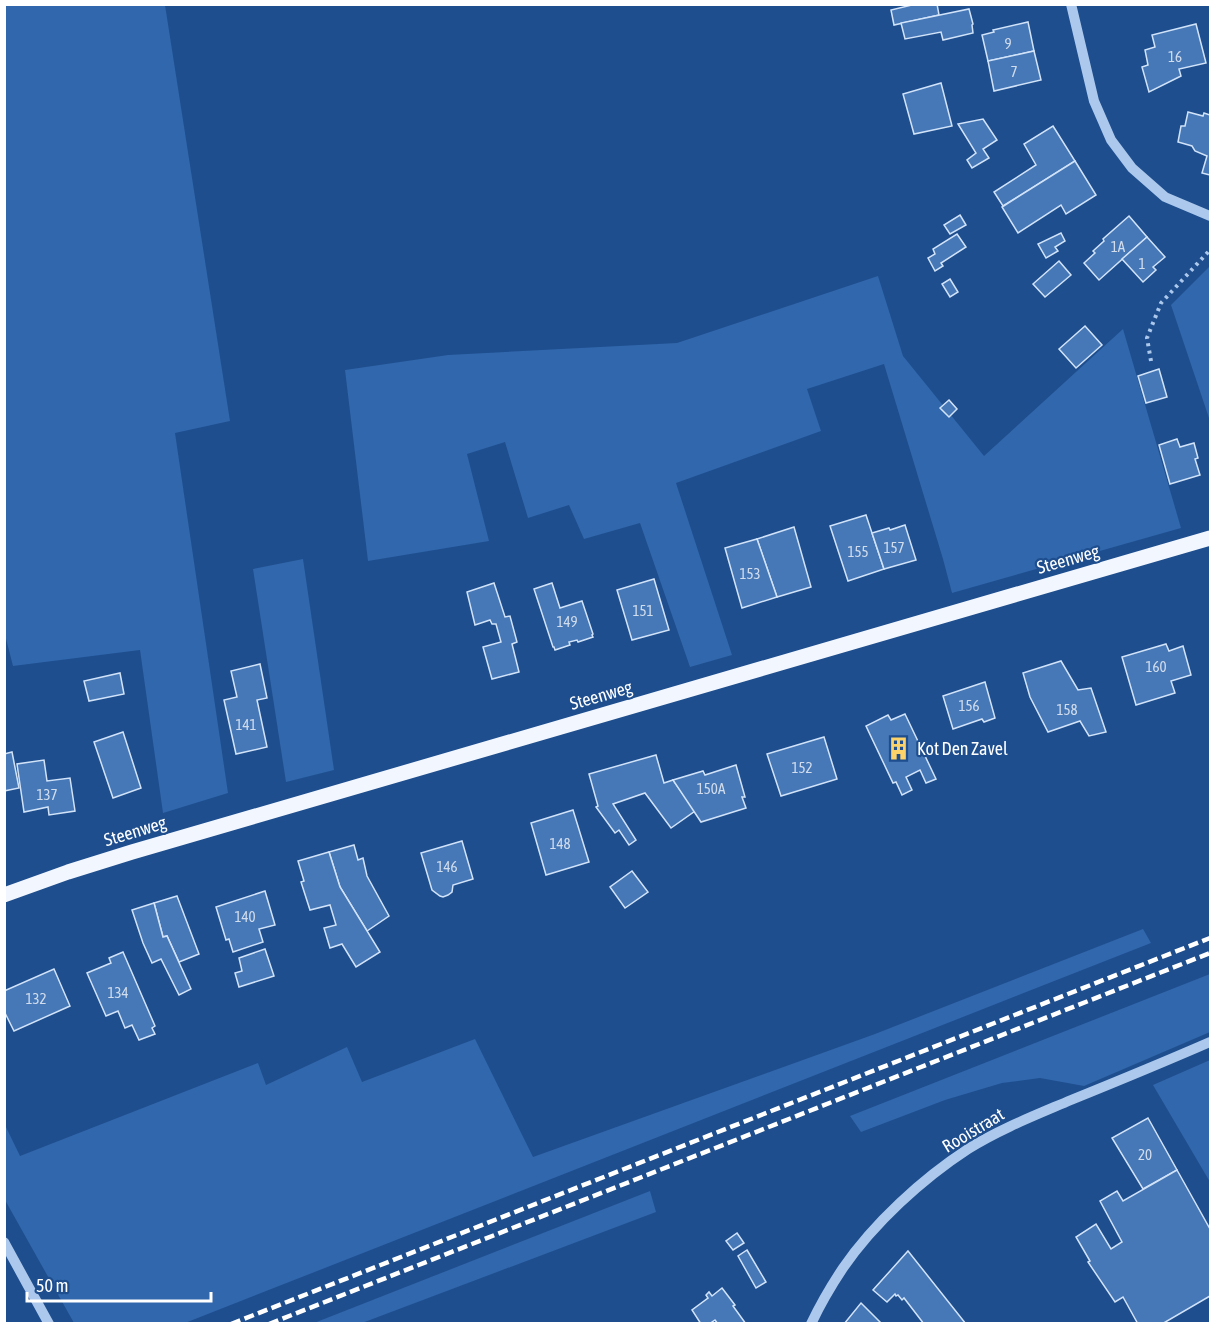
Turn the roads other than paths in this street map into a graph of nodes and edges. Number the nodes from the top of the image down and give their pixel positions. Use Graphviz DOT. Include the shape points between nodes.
graph roads {
  1 [pos="1071,4"];
  2 [pos="1210,216"];
  3 [pos="1210,538"];
  4 [pos="4,895"];
  5 [pos="1210,1042"];
  6 [pos="4,1242"];
  7 [pos="49,1323"];
  8 [pos="811,1323"];
  1 -- 2 [label="street" via="1094,101 1112,140 1132,168 1165,196"];
  3 -- 4 [label="main road, Steenweg" via="132,852"];
  5 -- 8 [label="street, Rooistraat" via="1007,1127 969,1149 902,1201 870,1234 843,1267"];
  6 -- 7 [label="street"];
}
